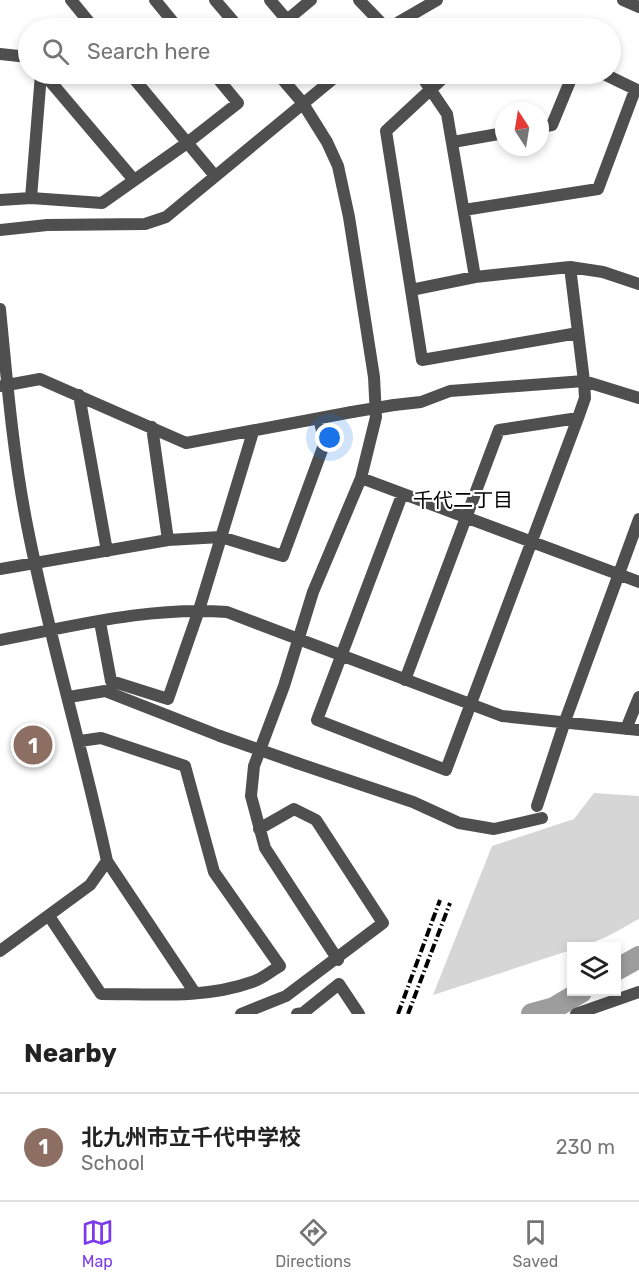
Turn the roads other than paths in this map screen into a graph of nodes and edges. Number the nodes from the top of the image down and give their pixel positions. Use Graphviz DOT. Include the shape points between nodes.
graph roads {
  1 [pos="71,0"];
  2 [pos="155,0"];
  3 [pos="215,0"];
  4 [pos="270,0"];
  5 [pos="310,0"];
  6 [pos="359,0"];
  7 [pos="437,0"];
  8 [pos="624,0"];
  9 [pos="639,7"];
  10 [pos="86,18"];
  11 [pos="170,18"];
  12 [pos="231,18"];
  13 [pos="285,18"];
  14 [pos="289,18"];
  15 [pos="376,18"];
  16 [pos="406,18"];
  17 [pos="0,54"];
  18 [pos="18,56"];
  19 [pos="621,82"];
  20 [pos="41,84"];
  21 [pos="51,84"];
  22 [pos="138,84"];
  23 [pos="222,84"];
  24 [pos="287,84"];
  25 [pos="326,84"];
  26 [pos="428,84"];
  27 [pos="437,84"];
  28 [pos="569,84"];
  29 [pos="432,90"];
  30 [pos="637,90"];
  31 [pos="302,102"];
  32 [pos="549,126"];
  33 [pos="495,135"];
  34 [pos="453,142"];
  35 [pos="187,143"];
  36 [pos="216,176"];
  37 [pos="134,180"];
  38 [pos="31,198"];
  39 [pos="0,200"];
  40 [pos="464,210"];
  41 [pos="0,230"];
  42 [pos="570,267"];
  43 [pos="475,277"];
  44 [pos="638,279"];
  45 [pos="411,290"];
  46 [pos="0,309"];
  47 [pos="578,333"];
  48 [pos="584,381"];
  49 [pos="4,386"];
  50 [pos="79,395"];
  51 [pos="639,398"];
  52 [pos="578,418"];
  53 [pos="319,419"];
  54 [pos="152,427"];
  55 [pos="253,432"];
  56 [pos="361,478"];
  57 [pos="402,495"];
  58 [pos="467,518"];
  59 [pos="639,519"];
  60 [pos="221,537"];
  61 [pos="168,540"];
  62 [pos="532,543"];
  63 [pos="107,551"];
  64 [pos="35,563"];
  65 [pos="0,569"];
  66 [pos="618,574"];
  67 [pos="639,582"];
  68 [pos="199,610"];
  69 [pos="100,622"];
  70 [pos="49,630"];
  71 [pos="0,640"];
  72 [pos="299,640"];
  73 [pos="342,655"];
  74 [pos="405,680"];
  75 [pos="69,697"];
  76 [pos="639,697"];
  77 [pos="471,705"];
  78 [pos="565,721"];
  79 [pos="626,729"];
  80 [pos="639,730"];
  81 [pos="80,741"];
  82 [pos="537,806"];
  83 [pos="542,818"];
  84 [pos="259,829"];
  85 [pos="107,861"];
  86 [pos="49,916"];
  87 [pos="0,951"];
  88 [pos="338,960"];
  89 [pos="639,992"];
  90 [pos="195,993"];
  91 [pos="241,1014"];
  92 [pos="297,1014"];
  93 [pos="359,1014"];
  94 [pos="576,1014"];
  1 -- 10 [label="street"];
  2 -- 11 [label="street"];
  3 -- 12 [label="street"];
  4 -- 13 [label="street"];
  5 -- 14 [label="street"];
  6 -- 15 [label="street"];
  7 -- 16 [label="street"];
  8 -- 9 [label="street"];
  17 -- 18 [label="street"];
  19 -- 30 [label="street"];
  20 -- 38 [label="street"];
  21 -- 37 [label="street"];
  22 -- 35 [label="street"];
  23 -- 35 [label="street" via="238,103"];
  24 -- 31 [label="street"];
  25 -- 31 [label="street"];
  26 -- 29 [label="street"];
  27 -- 29 [label="street"];
  28 -- 32 [label="street"];
  29 -- 34 [label="street" via="447,114"];
  29 -- 45 [label="street" via="386,131"];
  30 -- 40 [label="street" via="598,189"];
  31 -- 36 [label="street"];
  31 -- 56 [label="street" via="338,166 374,377 376,417"];
  33 -- 34 [label="street"];
  34 -- 40 [label="street"];
  35 -- 36 [label="street"];
  35 -- 37 [label="street"];
  36 -- 41 [label="street" via="166,217 145,224 47,225"];
  37 -- 38 [label="street" via="102,203"];
  38 -- 39 [label="street"];
  40 -- 43 [label="street"];
  42 -- 43 [label="street"];
  42 -- 44 [label="street"];
  42 -- 47 [label="street"];
  43 -- 45 [label="street"];
  45 -- 47 [label="street" via="423,360"];
  46 -- 49 [label="street"];
  47 -- 48 [label="street"];
  48 -- 51 [label="street"];
  48 -- 52 [label="street" via="585,398"];
  48 -- 53 [label="street, bridge" via="450,392 421,402"];
  49 -- 50 [label="street" via="40,379"];
  49 -- 64 [label="street"];
  50 -- 54 [label="street"];
  50 -- 63 [label="street"];
  52 -- 58 [label="street" via="499,430"];
  52 -- 62 [label="street"];
  53 -- 55 [label="street"];
  53 -- 60 [label="street" via="325,442 283,556"];
  54 -- 55 [label="street" via="186,443"];
  54 -- 61 [label="street"];
  55 -- 60 [label="street"];
  56 -- 57 [label="street"];
  56 -- 72 [label="street" via="313,592"];
  57 -- 58 [label="street"];
  57 -- 73 [label="street"];
  58 -- 62 [label="street"];
  58 -- 74 [label="street"];
  59 -- 66 [label="street"];
  60 -- 61 [label="street"];
  60 -- 68 [label="street"];
  61 -- 63 [label="street"];
  62 -- 66 [label="street"];
  62 -- 77 [label="street"];
  63 -- 64 [label="street"];
  64 -- 65 [label="street"];
  64 -- 70 [label="street"];
  66 -- 67 [label="street"];
  66 -- 78 [label="street"];
  68 -- 69 [label="street"];
  68 -- 69 [label="street" via="168,699 111,681"];
  68 -- 72 [label="street" via="227,612"];
  69 -- 70 [label="street"];
  70 -- 71 [label="street"];
  70 -- 75 [label="street"];
  72 -- 73 [label="street"];
  72 -- 84 [label="street" via="254,766 251,796"];
  73 -- 74 [label="street"];
  73 -- 77 [label="street" via="317,720 447,770"];
  74 -- 77 [label="street"];
  75 -- 81 [label="street"];
  75 -- 83 [label="street, bridge" via="105,691 220,736 413,802 459,823 494,829"];
  76 -- 79 [label="street"];
  77 -- 78 [label="street" via="502,716"];
  78 -- 79 [label="street"];
  78 -- 82 [label="street"];
  79 -- 80 [label="street"];
  81 -- 85 [label="street"];
  81 -- 90 [label="street" via="101,738 185,766 214,872 280,966 254,982"];
  84 -- 88 [label="street" via="265,848"];
  84 -- 88 [label="street" via="294,809 316,820 383,923"];
  85 -- 86 [label="street" via="90,885"];
  85 -- 90 [label="street"];
  86 -- 87 [label="street"];
  86 -- 90 [label="street" via="101,994"];
  88 -- 91 [label="street" via="285,996"];
  89 -- 94 [label="street"];
  92 -- 93 [label="street" via="339,984"];
}
